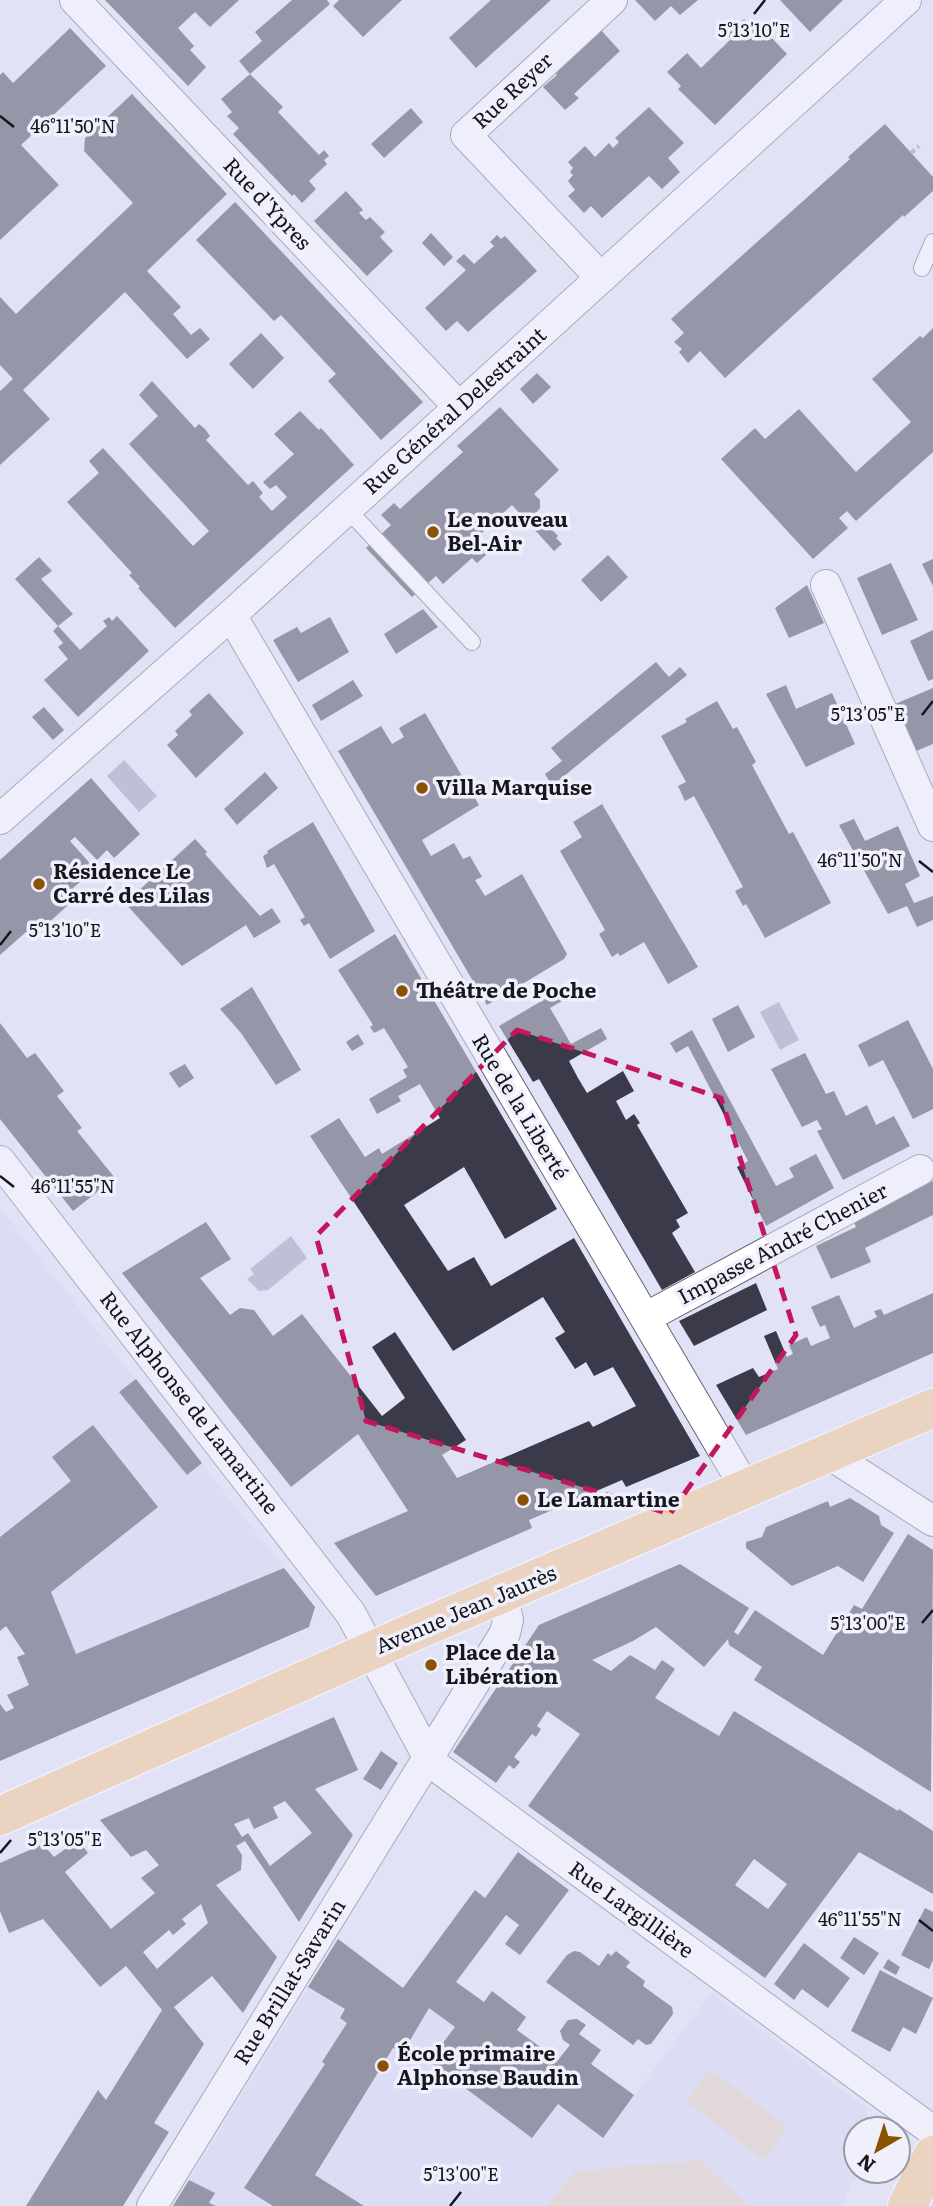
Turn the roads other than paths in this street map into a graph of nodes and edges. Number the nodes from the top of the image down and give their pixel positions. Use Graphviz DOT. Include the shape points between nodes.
graph roads {
  1 [pos="75,0"];
  2 [pos="612,0"];
  3 [pos="906,0"];
  4 [pos="933,242"];
  5 [pos="922,268"];
  6 [pos="601,278"];
  7 [pos="459,407"];
  8 [pos="347,509"];
  9 [pos="826,585"];
  10 [pos="231,615"];
  11 [pos="472,642"];
  12 [pos="0,819"];
  13 [pos="933,826"];
  14 [pos="0,1161"];
  15 [pos="920,1170"];
  16 [pos="645,1318"];
  17 [pos="933,1408"];
  18 [pos="829,1454"];
  19 [pos="746,1489"];
  20 [pos="933,1521"];
  21 [pos="502,1593"];
  22 [pos="370,1651"];
  23 [pos="428,1757"];
  24 [pos="0,1816"];
  25 [pos="933,2131"];
  26 [pos="933,2155"];
  27 [pos="152,2206"];
  28 [pos="907,2206"];
  1 -- 7 [label="street, Rue d'Ypres"];
  2 -- 6 [label="street, Rue Reyer" via="466,135"];
  3 -- 6 [label="street, Rue Général Delestraint"];
  4 -- 5 [label="lane"];
  6 -- 7 [label="street, Rue Général Delestraint"];
  7 -- 8 [label="street, Rue Général Delestraint"];
  8 -- 10 [label="street, Rue Général Delestraint"];
  8 -- 11 [label="lane"];
  9 -- 13 [label="street"];
  10 -- 12 [label="street, Rue Général Delestraint"];
  10 -- 16 [label="street, Rue de la Liberté"];
  14 -- 22 [label="street, Rue Alphonse de Lamartine" via="351,1615"];
  15 -- 16 [label="street, Impasse André Chenier"];
  16 -- 19 [label="street, Rue de la Liberté"];
  17 -- 18 [label="main road, Avenue Jean Jaurès"];
  18 -- 19 [label="main road, Avenue Jean Jaurès"];
  18 -- 20 [label="street"];
  19 -- 21 [label="main road, Avenue Jean Jaurès"];
  21 -- 22 [label="main road, Avenue Jean Jaurès"];
  21 -- 23 [label="street, Rue Brillat-Savarin" via="508,1620 505,1633"];
  22 -- 23 [label="street, Rue Largillière"];
  22 -- 24 [label="main road, Avenue Jean Jaurès"];
  23 -- 25 [label="street, Rue Largillière" via="445,1774"];
  23 -- 27 [label="street, Rue Brillat-Savarin"];
  26 -- 28 [label="main road"];
}
